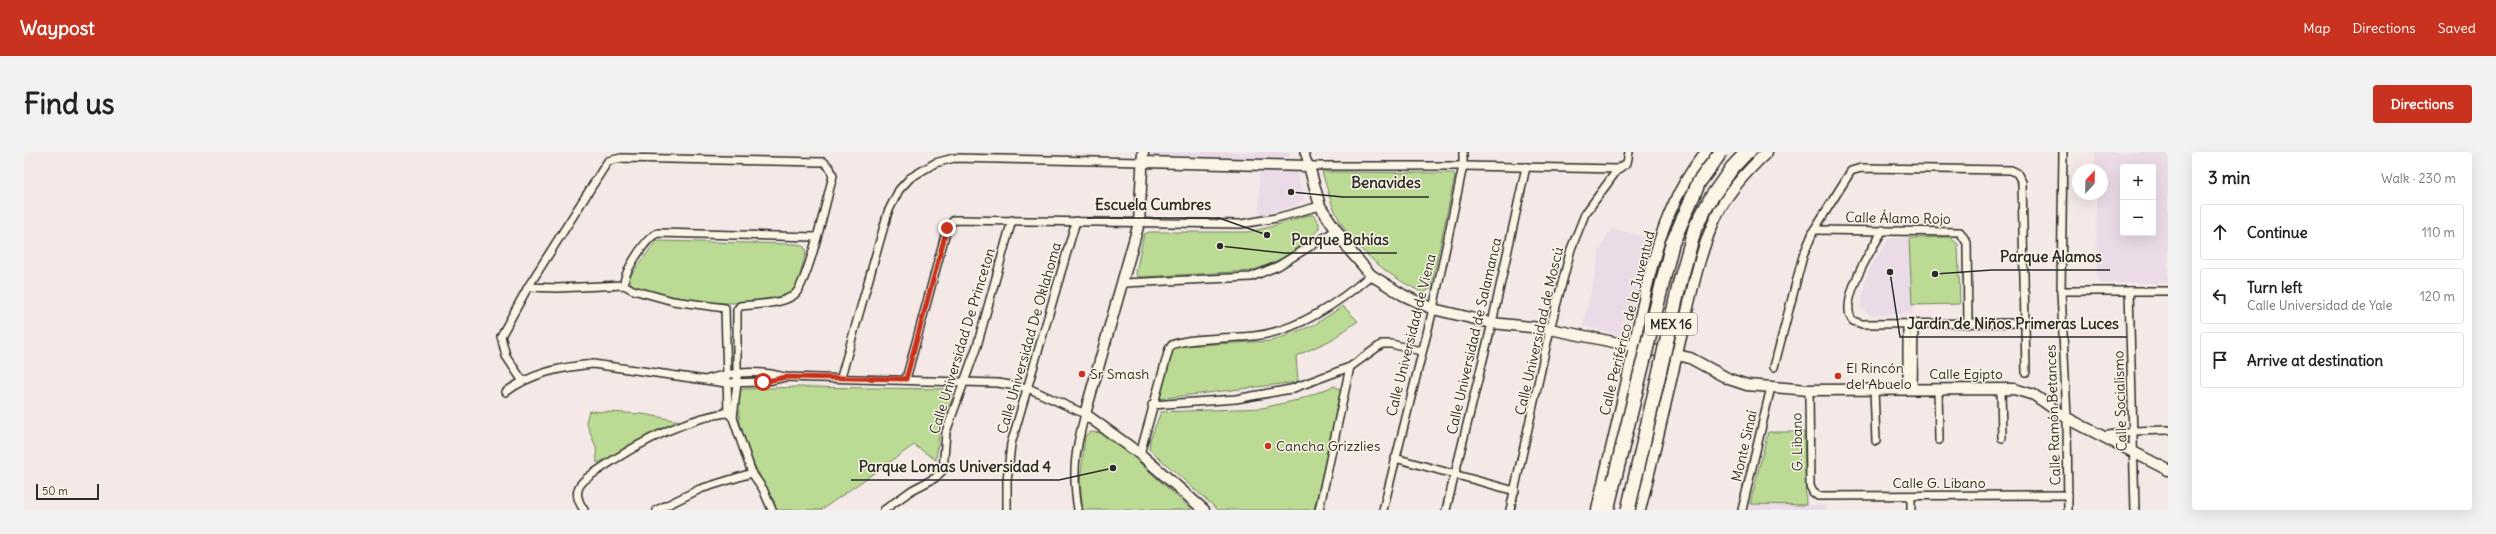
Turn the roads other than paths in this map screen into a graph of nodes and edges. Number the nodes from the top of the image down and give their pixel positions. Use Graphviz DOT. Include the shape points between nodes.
graph roads {
  1 [pos="1304,152"];
  2 [pos="1463,152"];
  3 [pos="1629,152"];
  4 [pos="1706,152"];
  5 [pos="1720,152"];
  6 [pos="1747,152"];
  7 [pos="1767,152"];
  8 [pos="2063,152"];
  9 [pos="1143,157"];
  10 [pos="1309,166"];
  11 [pos="1463,166"];
  12 [pos="1526,167"];
  13 [pos="1618,169"];
  14 [pos="1320,206"];
  15 [pos="1012,220"];
  16 [pos="1076,221"];
  17 [pos="1140,223"];
  18 [pos="1814,230"];
  19 [pos="1883,230"];
  20 [pos="1335,231"];
  21 [pos="815,237"];
  22 [pos="1372,275"];
  23 [pos="1124,283"];
  24 [pos="624,285"];
  25 [pos="528,287"];
  26 [pos="2061,291"];
  27 [pos="2129,291"];
  28 [pos="2168,291"];
  29 [pos="1645,300"];
  30 [pos="1432,309"];
  31 [pos="1687,313"];
  32 [pos="1492,323"];
  33 [pos="2025,323"];
  34 [pos="1911,324"];
  35 [pos="1968,324"];
  36 [pos="1550,329"];
  37 [pos="1634,345"];
  38 [pos="1421,351"];
  39 [pos="1677,355"];
  40 [pos="1350,367"];
  41 [pos="1774,367"];
  42 [pos="1629,372"];
  43 [pos="2026,372"];
  44 [pos="726,373"];
  45 [pos="736,373"];
  46 [pos="786,377"];
  47 [pos="841,377"];
  48 [pos="906,379"];
  49 [pos="522,380"];
  50 [pos="708,380"];
  51 [pos="965,382"];
  52 [pos="726,383"];
  53 [pos="737,384"];
  54 [pos="1670,384"];
  55 [pos="1771,387"];
  56 [pos="1028,388"];
  57 [pos="1910,388"];
  58 [pos="1938,388"];
  59 [pos="2001,388"];
  60 [pos="1874,389"];
  61 [pos="1809,390"];
  62 [pos="506,392"];
  63 [pos="1152,405"];
  64 [pos="732,414"];
  65 [pos="1085,414"];
  66 [pos="2067,418"];
  67 [pos="2168,430"];
  68 [pos="2134,431"];
  69 [pos="2100,436"];
  70 [pos="2002,438"];
  71 [pos="1939,440"];
  72 [pos="1876,441"];
  73 [pos="1140,454"];
  74 [pos="2136,454"];
  75 [pos="1395,458"];
  76 [pos="2168,470"];
  77 [pos="752,473"];
  78 [pos="1455,474"];
  79 [pos="1515,491"];
  80 [pos="1813,492"];
  81 [pos="2068,495"];
  82 [pos="1911,496"];
  83 [pos="584,510"];
  84 [pos="657,510"];
  85 [pos="772,510"];
  86 [pos="884,510"];
  87 [pos="1007,510"];
  88 [pos="1078,510"];
  89 [pos="1204,510"];
  90 [pos="1319,510"];
  91 [pos="1383,510"];
  92 [pos="1446,510"];
  93 [pos="1510,510"];
  94 [pos="1597,510"];
  95 [pos="1607,510"];
  96 [pos="1628,510"];
  97 [pos="1640,510"];
  98 [pos="1742,510"];
  99 [pos="1911,510"];
  100 [pos="2068,510"];
  101 [pos="2135,510"];
  1 -- 10 [label="street"];
  2 -- 11 [label="street, Calle Universidad de Viena"];
  3 -- 13 [label="street, Calle Universidad de Moscú" via="1627,162"];
  4 -- 29 [label="main road, Calle Periférico de la Juventud" via="1679,190 1668,216"];
  5 -- 95 [label="highway, MEX 16, bridge" via="1699,182 1672,244"];
  6 -- 96 [label="highway, MEX 16, bridge" via="1711,198 1695,228 1680,282"];
  7 -- 31 [label="main road" via="1752,166 1718,212 1708,235"];
  8 -- 26 [label="street, Calle Ramón Betances"];
  9 -- 10 [label="main road"];
  9 -- 17 [label="main road"];
  9 -- 47 [label="street" via="954,158 923,169 900,190 888,212"];
  10 -- 11 [label="street"];
  10 -- 14 [label="main road"];
  11 -- 12 [label="street"];
  11 -- 30 [label="street, Calle Universidad de Viena"];
  12 -- 13 [label="street"];
  12 -- 32 [label="street, Calle Universidad de Salamanca"];
  13 -- 36 [label="street, Calle Universidad de Moscú" via="1578,227"];
  14 -- 17 [label="street" via="1241,224"];
  14 -- 20 [label="main road"];
  15 -- 16 [label="street"];
  15 -- 48 [label="street" via="958,218 950,223"];
  15 -- 51 [label="street, Calle Universidad De Princeton"];
  16 -- 17 [label="street"];
  16 -- 56 [label="street, Calle Universidad De Oklahoma"];
  17 -- 23 [label="main road"];
  18 -- 19 [label="street, Calle Álamo Rojo"];
  18 -- 33 [label="street" via="1849,174 1856,169 2012,170 2022,182"];
  18 -- 41 [label="street" via="1803,256"];
  19 -- 34 [label="street" via="1862,265 1855,282 1848,314 1857,323"];
  19 -- 35 [label="street, Calle Álamo Rojo" via="1954,230 1964,235 1967,243"];
  20 -- 22 [label="main road"];
  20 -- 23 [label="street" via="1278,266 1251,277"];
  21 -- 24 [label="street" via="658,233 649,237 627,272"];
  21 -- 25 [label="street" via="832,176 830,168 824,162 612,159 602,168"];
  21 -- 45 [label="street" via="804,279 796,294 777,301 740,306 737,312"];
  22 -- 30 [label="main road, Calle Egipto"];
  22 -- 63 [label="street" via="1332,305 1273,332 1172,344"];
  23 -- 65 [label="main road"];
  24 -- 25 [label="street"];
  24 -- 44 [label="street" via="673,300 721,306 726,310"];
  25 -- 49 [label="street" via="501,336 506,356"];
  26 -- 27 [label="street"];
  26 -- 66 [label="street, Calle Ramón Betances"];
  27 -- 28 [label="street"];
  27 -- 68 [label="street, Calle Socialismo"];
  29 -- 31 [label="main road" via="1668,313"];
  29 -- 37 [label="main road, Calle Periférico de la Juventud"];
  30 -- 32 [label="main road, Calle Egipto"];
  30 -- 38 [label="street, Calle Universidad de Viena"];
  31 -- 39 [label="main road"];
  32 -- 36 [label="main road, Calle Egipto"];
  32 -- 78 [label="street, Calle Universidad de Salamanca"];
  33 -- 35 [label="street"];
  33 -- 43 [label="street"];
  34 -- 35 [label="street"];
  34 -- 57 [label="street"];
  36 -- 37 [label="main road, Calle Egipto"];
  36 -- 79 [label="street, Calle Universidad de Moscú"];
  37 -- 39 [label="main road, Calle Egipto"];
  37 -- 42 [label="main road, Calle Periférico de la Juventud"];
  38 -- 40 [label="street" via="1382,344"];
  38 -- 75 [label="street, Calle Universidad de Viena"];
  39 -- 54 [label="main road"];
  39 -- 55 [label="main road, Calle Egipto" via="1690,358 1739,383"];
  40 -- 63 [label="street" via="1319,380 1265,395"];
  40 -- 90 [label="street"];
  42 -- 54 [label="main road" via="1640,369 1656,372 1667,378"];
  42 -- 94 [label="main road, Calle Periférico de la Juventud"];
  44 -- 45 [label="street"];
  44 -- 50 [label="street"];
  44 -- 52 [label="street"];
  45 -- 46 [label="street" via="762,372"];
  45 -- 53 [label="street"];
  46 -- 47 [label="street"];
  46 -- 53 [label="street"];
  47 -- 48 [label="street"];
  48 -- 51 [label="street"];
  49 -- 50 [label="street" via="572,366 593,364"];
  49 -- 62 [label="street"];
  50 -- 52 [label="street"];
  51 -- 56 [label="street" via="998,383"];
  51 -- 86 [label="street, Calle Universidad De Princeton" via="946,432 942,470 936,478 912,490"];
  52 -- 53 [label="street"];
  52 -- 64 [label="street"];
  53 -- 64 [label="street"];
  54 -- 97 [label="main road"];
  55 -- 61 [label="main road, Calle Egipto"];
  55 -- 98 [label="street, Monte Sinaí"];
  56 -- 65 [label="street"];
  56 -- 87 [label="street, Calle Universidad De Oklahoma" via="1011,444"];
  57 -- 58 [label="main road, Calle Egipto"];
  57 -- 60 [label="main road, Calle Egipto"];
  58 -- 59 [label="main road, Calle Egipto"];
  58 -- 71 [label="street"];
  59 -- 66 [label="main road, Calle Egipto" via="2034,395"];
  59 -- 70 [label="street"];
  60 -- 61 [label="main road, Calle Egipto"];
  60 -- 72 [label="street"];
  61 -- 80 [label="street, G. Libano" via="1810,486"];
  63 -- 73 [label="street"];
  64 -- 77 [label="street"];
  64 -- 83 [label="street" via="687,424 654,438 611,462 578,487 578,497"];
  65 -- 73 [label="main road"];
  65 -- 88 [label="street" via="1074,462 1073,479"];
  66 -- 69 [label="main road, Calle Egipto"];
  66 -- 81 [label="street, Calle Ramón Betances"];
  67 -- 68 [label="street"];
  68 -- 69 [label="street"];
  68 -- 74 [label="street, Calle Socialismo"];
  69 -- 74 [label="main road, Calle Egipto"];
  73 -- 89 [label="main road"];
  74 -- 76 [label="main road, Calle Egipto"];
  74 -- 101 [label="street, Calle Socialismo"];
  75 -- 78 [label="street"];
  75 -- 91 [label="street, Calle Universidad de Viena"];
  77 -- 84 [label="street" via="700,489"];
  77 -- 85 [label="street" via="763,489"];
  78 -- 79 [label="street"];
  78 -- 92 [label="street, Calle Universidad de Salamanca"];
  79 -- 93 [label="street, Calle Universidad de Moscú"];
  80 -- 82 [label="street, Calle G. Libano" via="1823,497"];
  81 -- 82 [label="street, Calle G. Libano"];
  81 -- 100 [label="street, Calle Ramón Betances"];
  82 -- 99 [label="street"];
}
